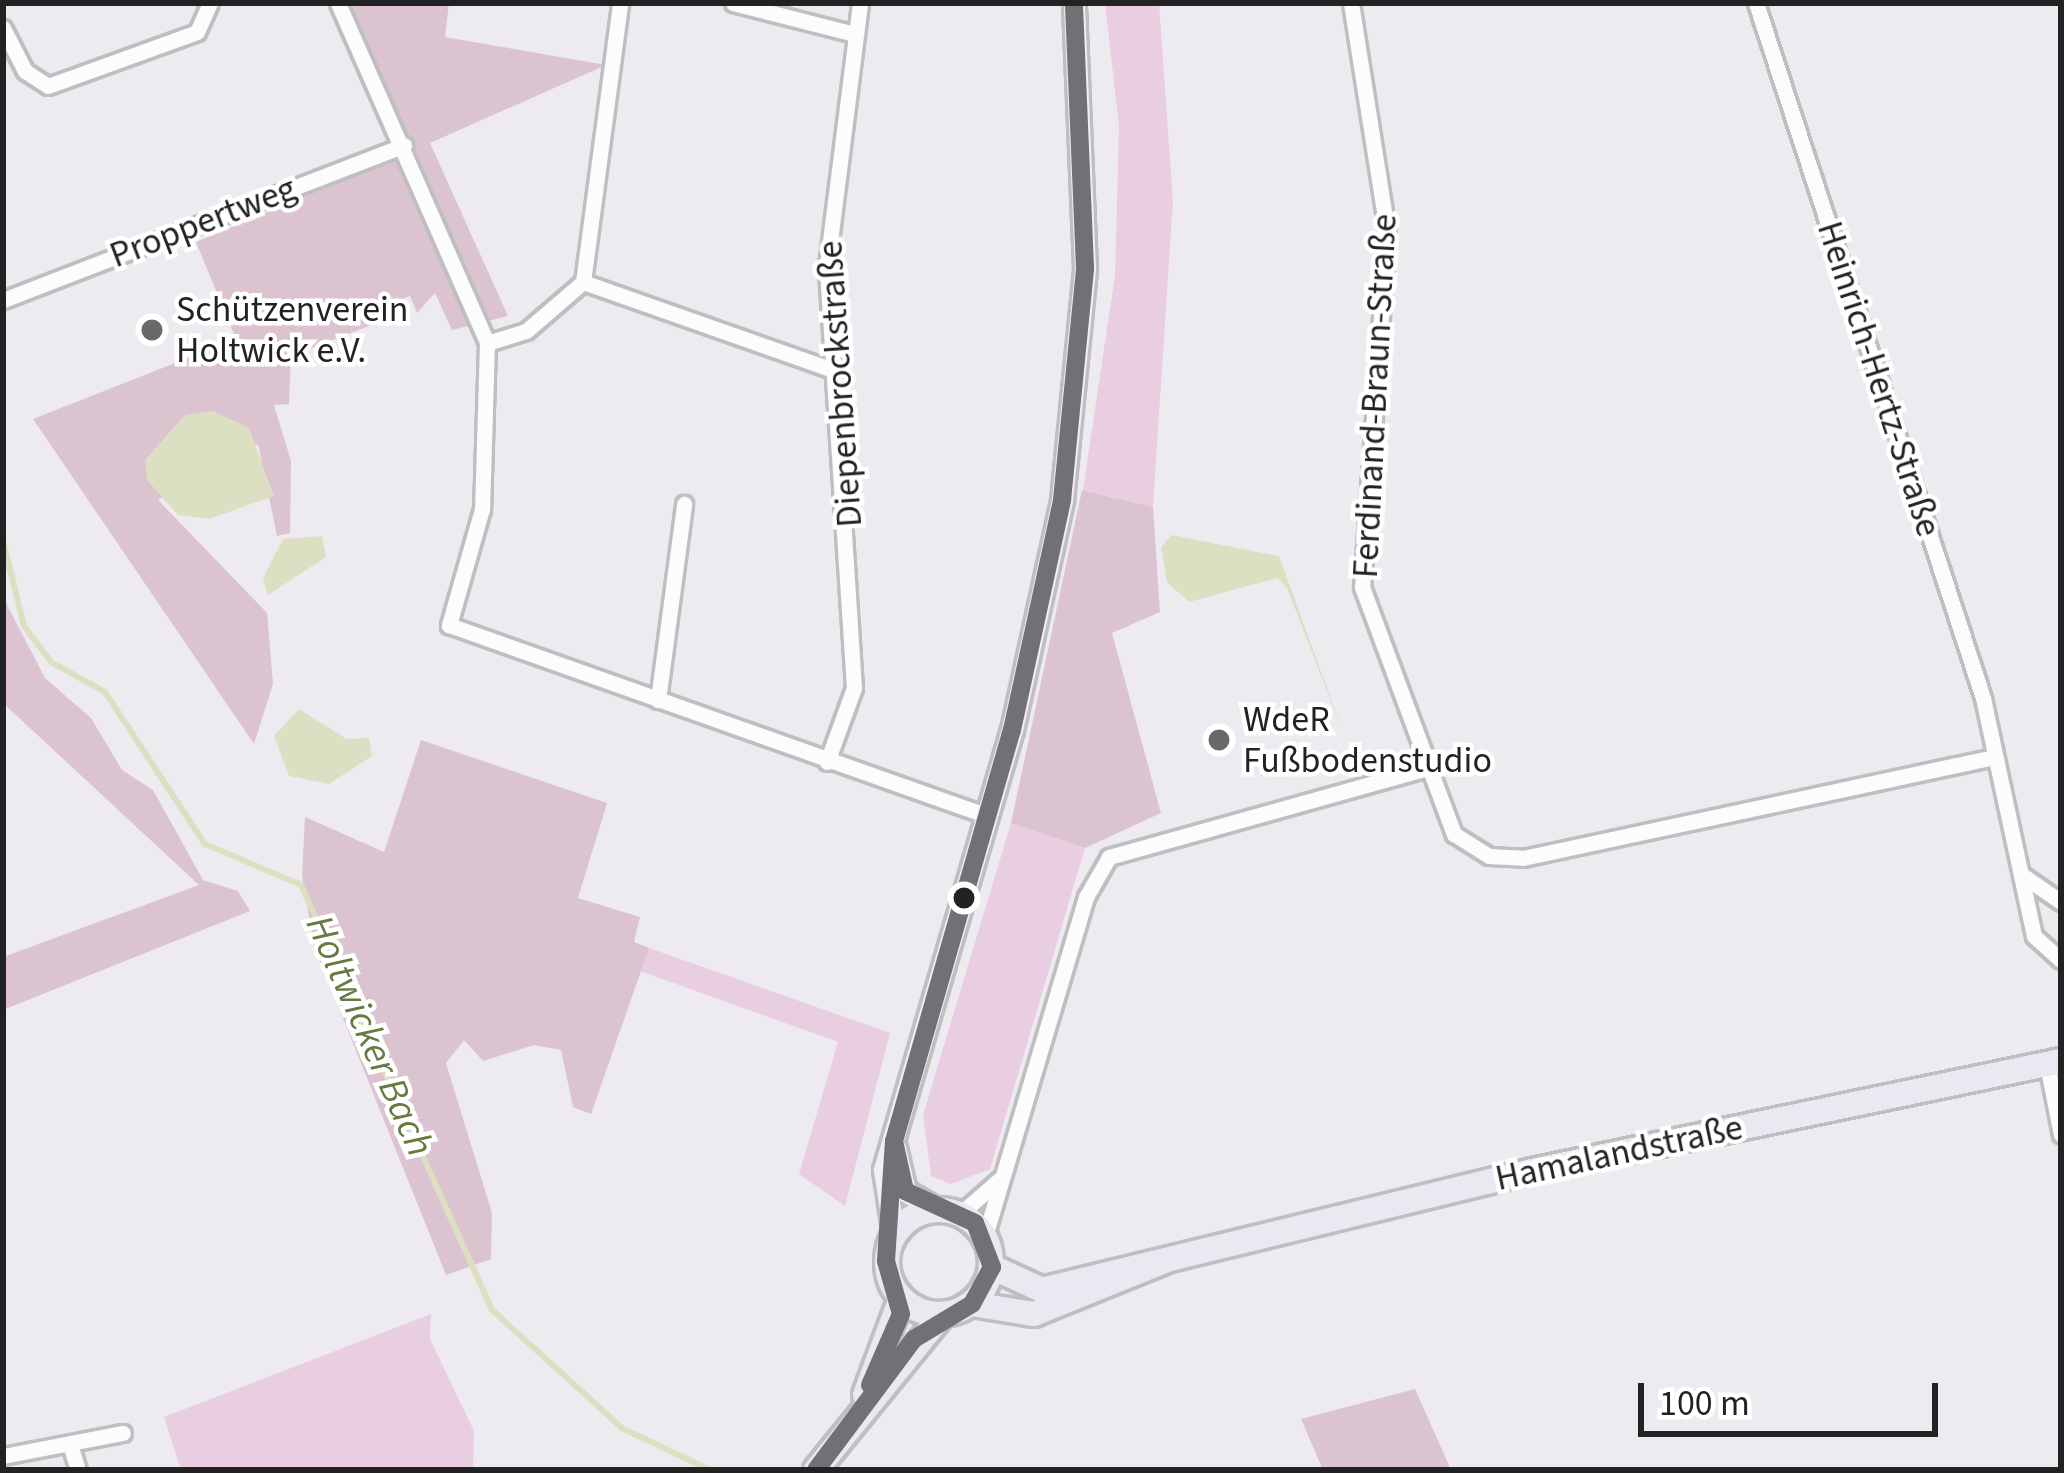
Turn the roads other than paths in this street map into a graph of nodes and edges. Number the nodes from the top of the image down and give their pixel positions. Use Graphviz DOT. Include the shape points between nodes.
graph roads {
  1 [pos="210,3"];
  2 [pos="338,3"];
  3 [pos="620,3"];
  4 [pos="733,3"];
  5 [pos="860,3"];
  6 [pos="1074,3"];
  7 [pos="1351,3"];
  8 [pos="1756,3"];
  9 [pos="3,28"];
  10 [pos="855,34"];
  11 [pos="404,146"];
  12 [pos="583,281"];
  13 [pos="3,300"];
  14 [pos="487,343"];
  15 [pos="836,371"];
  16 [pos="684,504"];
  17 [pos="658,700"];
  18 [pos="1994,757"];
  19 [pos="827,762"];
  20 [pos="1424,769"];
  21 [pos="988,816"];
  22 [pos="2022,874"];
  23 [pos="2061,902"];
  24 [pos="2061,960"];
  25 [pos="2054,1063"];
  26 [pos="2061,1135"];
  27 [pos="894,1141"];
  28 [pos="1006,1172"];
  29 [pos="948,1211"];
  30 [pos="894,1235"];
  31 [pos="985,1236"];
  32 [pos="1179,1253"];
  33 [pos="992,1267"];
  34 [pos="901,1298"];
  35 [pos="972,1304"];
  36 [pos="942,1315"];
  37 [pos="849,1430"];
  38 [pos="123,1433"];
  39 [pos="70,1444"];
  40 [pos="3,1456"];
  41 [pos="78,1470"];
  42 [pos="816,1470"];
  1 -- 9 [label="street" via="197,32 63,83 37,81"];
  2 -- 11 [label="street"];
  3 -- 12 [label="street"];
  4 -- 10 [label="street"];
  5 -- 10 [label="street, Diepenbrockstraße"];
  6 -- 21 [label="main road" via="1085,268 1073,417"];
  7 -- 20 [label="street, Ferdinand-Braun-Straße" via="1388,231 1362,587"];
  8 -- 18 [label="street, Heinrich-Hertz-Straße"];
  10 -- 15 [label="street, Diepenbrockstraße" via="831,193"];
  11 -- 13 [label="street, Proppertweg"];
  11 -- 14 [label="street"];
  12 -- 14 [label="street" via="526,331"];
  12 -- 15 [label="street"];
  14 -- 17 [label="street" via="482,508 449,625"];
  15 -- 19 [label="street, Diepenbrockstraße" via="856,607 854,688"];
  16 -- 17 [label="street"];
  17 -- 19 [label="street"];
  18 -- 20 [label="street" via="1506,859 1454,835"];
  18 -- 22 [label="street, Heinrich-Hertz-Straße"];
  19 -- 21 [label="street"];
  20 -- 28 [label="street" via="1109,856 1085,897"];
  21 -- 27 [label="main road"];
  22 -- 23 [label="street"];
  22 -- 24 [label="street, Heinrich-Hertz-Straße" via="2034,936"];
  25 -- 26 [label="street"];
  25 -- 32 [label="main road, Hamalandstraße"];
  27 -- 29 [label="main road" via="905,1191"];
  27 -- 30 [label="main road" via="884,1170"];
  28 -- 29 [label="street"];
  28 -- 31 [label="street"];
  29 -- 30 [label="main road"];
  29 -- 31 [label="main road"];
  30 -- 34 [label="main road" via="888,1275"];
  31 -- 33 [label="main road"];
  32 -- 33 [label="main road, Hamalandstraße" via="1042,1290"];
  32 -- 35 [label="main road, Hamalandstraße" via="1034,1314"];
  33 -- 35 [label="main road"];
  34 -- 36 [label="main road"];
  34 -- 37 [label="main road"];
  35 -- 36 [label="main road"];
  36 -- 37 [label="main road"];
  37 -- 42 [label="main road"];
  38 -- 39 [label="street"];
  39 -- 40 [label="street"];
  39 -- 41 [label="street"];
}
